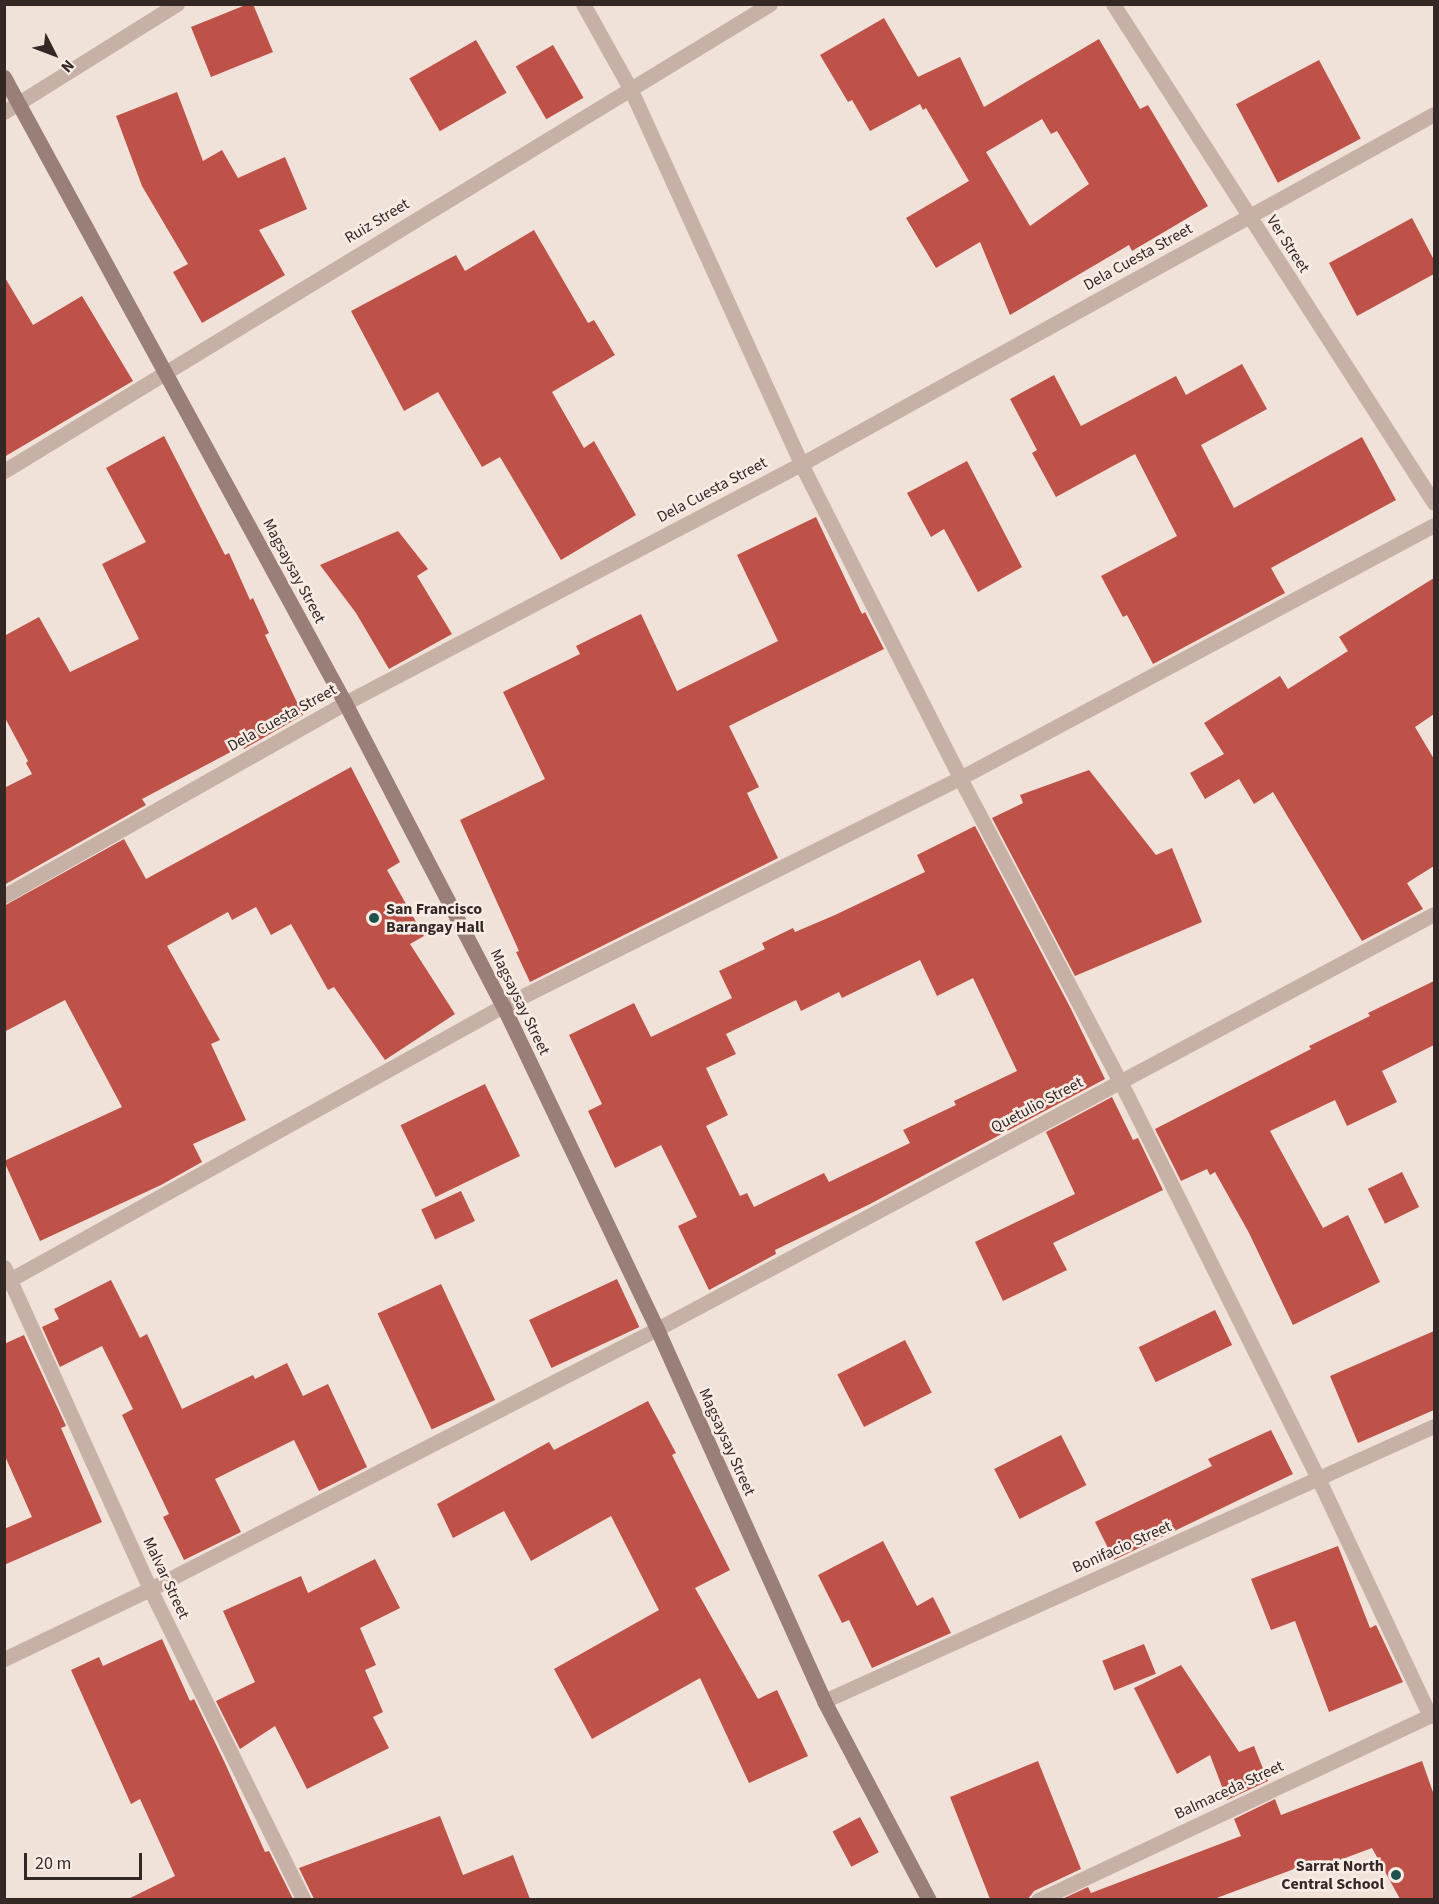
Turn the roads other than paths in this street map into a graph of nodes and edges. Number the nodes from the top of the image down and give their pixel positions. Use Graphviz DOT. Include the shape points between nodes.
graph roads {
  1 [pos="177,4"];
  2 [pos="583,4"];
  3 [pos="770,4"];
  4 [pos="1113,4"];
  5 [pos="4,77"];
  6 [pos="630,88"];
  7 [pos="18,103"];
  8 [pos="4,112"];
  9 [pos="1434,114"];
  10 [pos="1249,216"];
  11 [pos="165,370"];
  12 [pos="801,464"];
  13 [pos="4,471"];
  14 [pos="1434,503"];
  15 [pos="1434,525"];
  16 [pos="345,704"];
  17 [pos="960,778"];
  18 [pos="4,896"];
  19 [pos="1434,914"];
  20 [pos="503,1006"];
  21 [pos="1120,1081"];
  22 [pos="7,1277"];
  23 [pos="657,1329"];
  24 [pos="1434,1426"];
  25 [pos="1318,1478"];
  26 [pos="150,1589"];
  27 [pos="4,1659"];
  28 [pos="824,1701"];
  29 [pos="1432,1715"];
  30 [pos="304,1899"];
  31 [pos="929,1899"];
  32 [pos="1038,1899"];
  1 -- 7 [label="street"];
  2 -- 6 [label="street"];
  3 -- 6 [label="street, Ruiz Street"];
  4 -- 10 [label="street, Ver Street"];
  5 -- 7 [label="main road, Magsaysay Street"];
  6 -- 11 [label="street, Ruiz Street"];
  6 -- 12 [label="street"];
  7 -- 8 [label="street"];
  7 -- 11 [label="main road, Magsaysay Street"];
  9 -- 10 [label="street, Dela Cuesta Street"];
  10 -- 12 [label="street, Dela Cuesta Street"];
  10 -- 14 [label="street, Ver Street"];
  11 -- 13 [label="street, Ruiz Street"];
  11 -- 16 [label="main road, Magsaysay Street"];
  12 -- 16 [label="street, Dela Cuesta Street"];
  12 -- 17 [label="street"];
  15 -- 17 [label="street"];
  16 -- 18 [label="street, Dela Cuesta Street"];
  16 -- 20 [label="main road, Magsaysay Street"];
  17 -- 20 [label="street"];
  17 -- 21 [label="street"];
  19 -- 21 [label="street, Quetulio Street"];
  20 -- 22 [label="street"];
  20 -- 23 [label="main road, Magsaysay Street"];
  21 -- 23 [label="street, Quetulio Street"];
  21 -- 25 [label="street"];
  22 -- 26 [label="street, Malvar Street"];
  23 -- 26 [label="street, Quetulio Street"];
  23 -- 28 [label="main road, Magsaysay Street"];
  24 -- 25 [label="street, Bonifacio Street"];
  25 -- 28 [label="street, Bonifacio Street"];
  25 -- 29 [label="street"];
  26 -- 27 [label="street, Quetulio Street"];
  26 -- 30 [label="street, Malvar Street"];
  28 -- 31 [label="main road, Magsaysay Street"];
  29 -- 32 [label="street, Balmaceda Street"];
}
